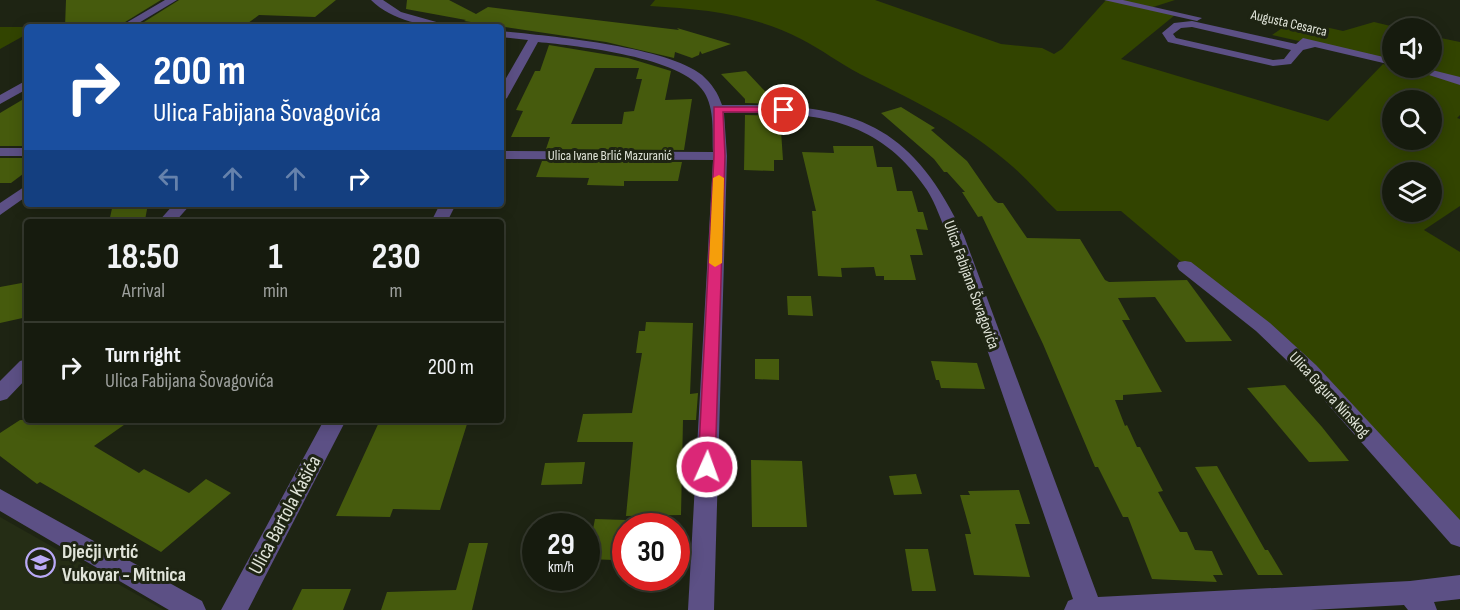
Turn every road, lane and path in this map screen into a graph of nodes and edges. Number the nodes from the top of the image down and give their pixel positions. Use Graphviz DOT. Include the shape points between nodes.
graph roads {
  1 [pos="172,0"];
  2 [pos="376,0"];
  3 [pos="1109,0"];
  4 [pos="129,24"];
  5 [pos="436,24"];
  6 [pos="504,34"];
  7 [pos="535,38"];
  8 [pos="1314,44"];
  9 [pos="1298,48"];
  10 [pos="1382,60"];
  11 [pos="506,76"];
  12 [pos="1442,76"];
  13 [pos="1460,81"];
  14 [pos="24,86"];
  15 [pos="0,100"];
  16 [pos="718,109"];
  17 [pos="0,152"];
  18 [pos="24,152"];
  19 [pos="504,154"];
  20 [pos="720,156"];
  21 [pos="24,191"];
  22 [pos="180,207"];
  23 [pos="0,210"];
  24 [pos="169,219"];
  25 [pos="1185,266"];
  26 [pos="24,369"];
  27 [pos="0,394"];
  28 [pos="332,423"];
  29 [pos="0,499"];
  30 [pos="1460,537"];
  31 [pos="1460,587"];
  32 [pos="1417,601"];
  33 [pos="1090,609"];
  34 [pos="193,610"];
  35 [pos="234,610"];
  36 [pos="701,610"];
  37 [pos="1077,610"];
  1 -- 4 [label="street"];
  2 -- 5 [label="street" via="397,14"];
  3 -- 8 [label="street, Augusta Cesarca"];
  6 -- 7 [label="street"];
  7 -- 11 [label="street"];
  7 -- 16 [label="street" via="667,63 703,81"];
  8 -- 9 [label="street"];
  8 -- 10 [label="street, Augusta Cesarca"];
  9 -- 9 [label="street" via="1287,62 1266,63 1172,40 1167,33 1178,25 1191,24"];
  12 -- 13 [label="street"];
  14 -- 15 [label="street"];
  16 -- 20 [label="street"];
  16 -- 33 [label="street, Ulica Fabijana Šovagovića" via="807,111 848,121 886,143 933,189 956,236"];
  17 -- 18 [label="street"];
  19 -- 20 [label="street, Ulica Ivane Brlić Mazuranić"];
  20 -- 36 [label="street"];
  21 -- 23 [label="street"];
  22 -- 24 [label="street"];
  25 -- 30 [label="street, Ulica Grgura Ninskog" via="1263,327 1309,370"];
  26 -- 27 [label="street"];
  28 -- 35 [label="street, Ulica Bartola Kašića"];
  29 -- 34 [label="street"];
  31 -- 32 [label="street"];
  32 -- 33 [label="street"];
  33 -- 37 [label="street"];
}
